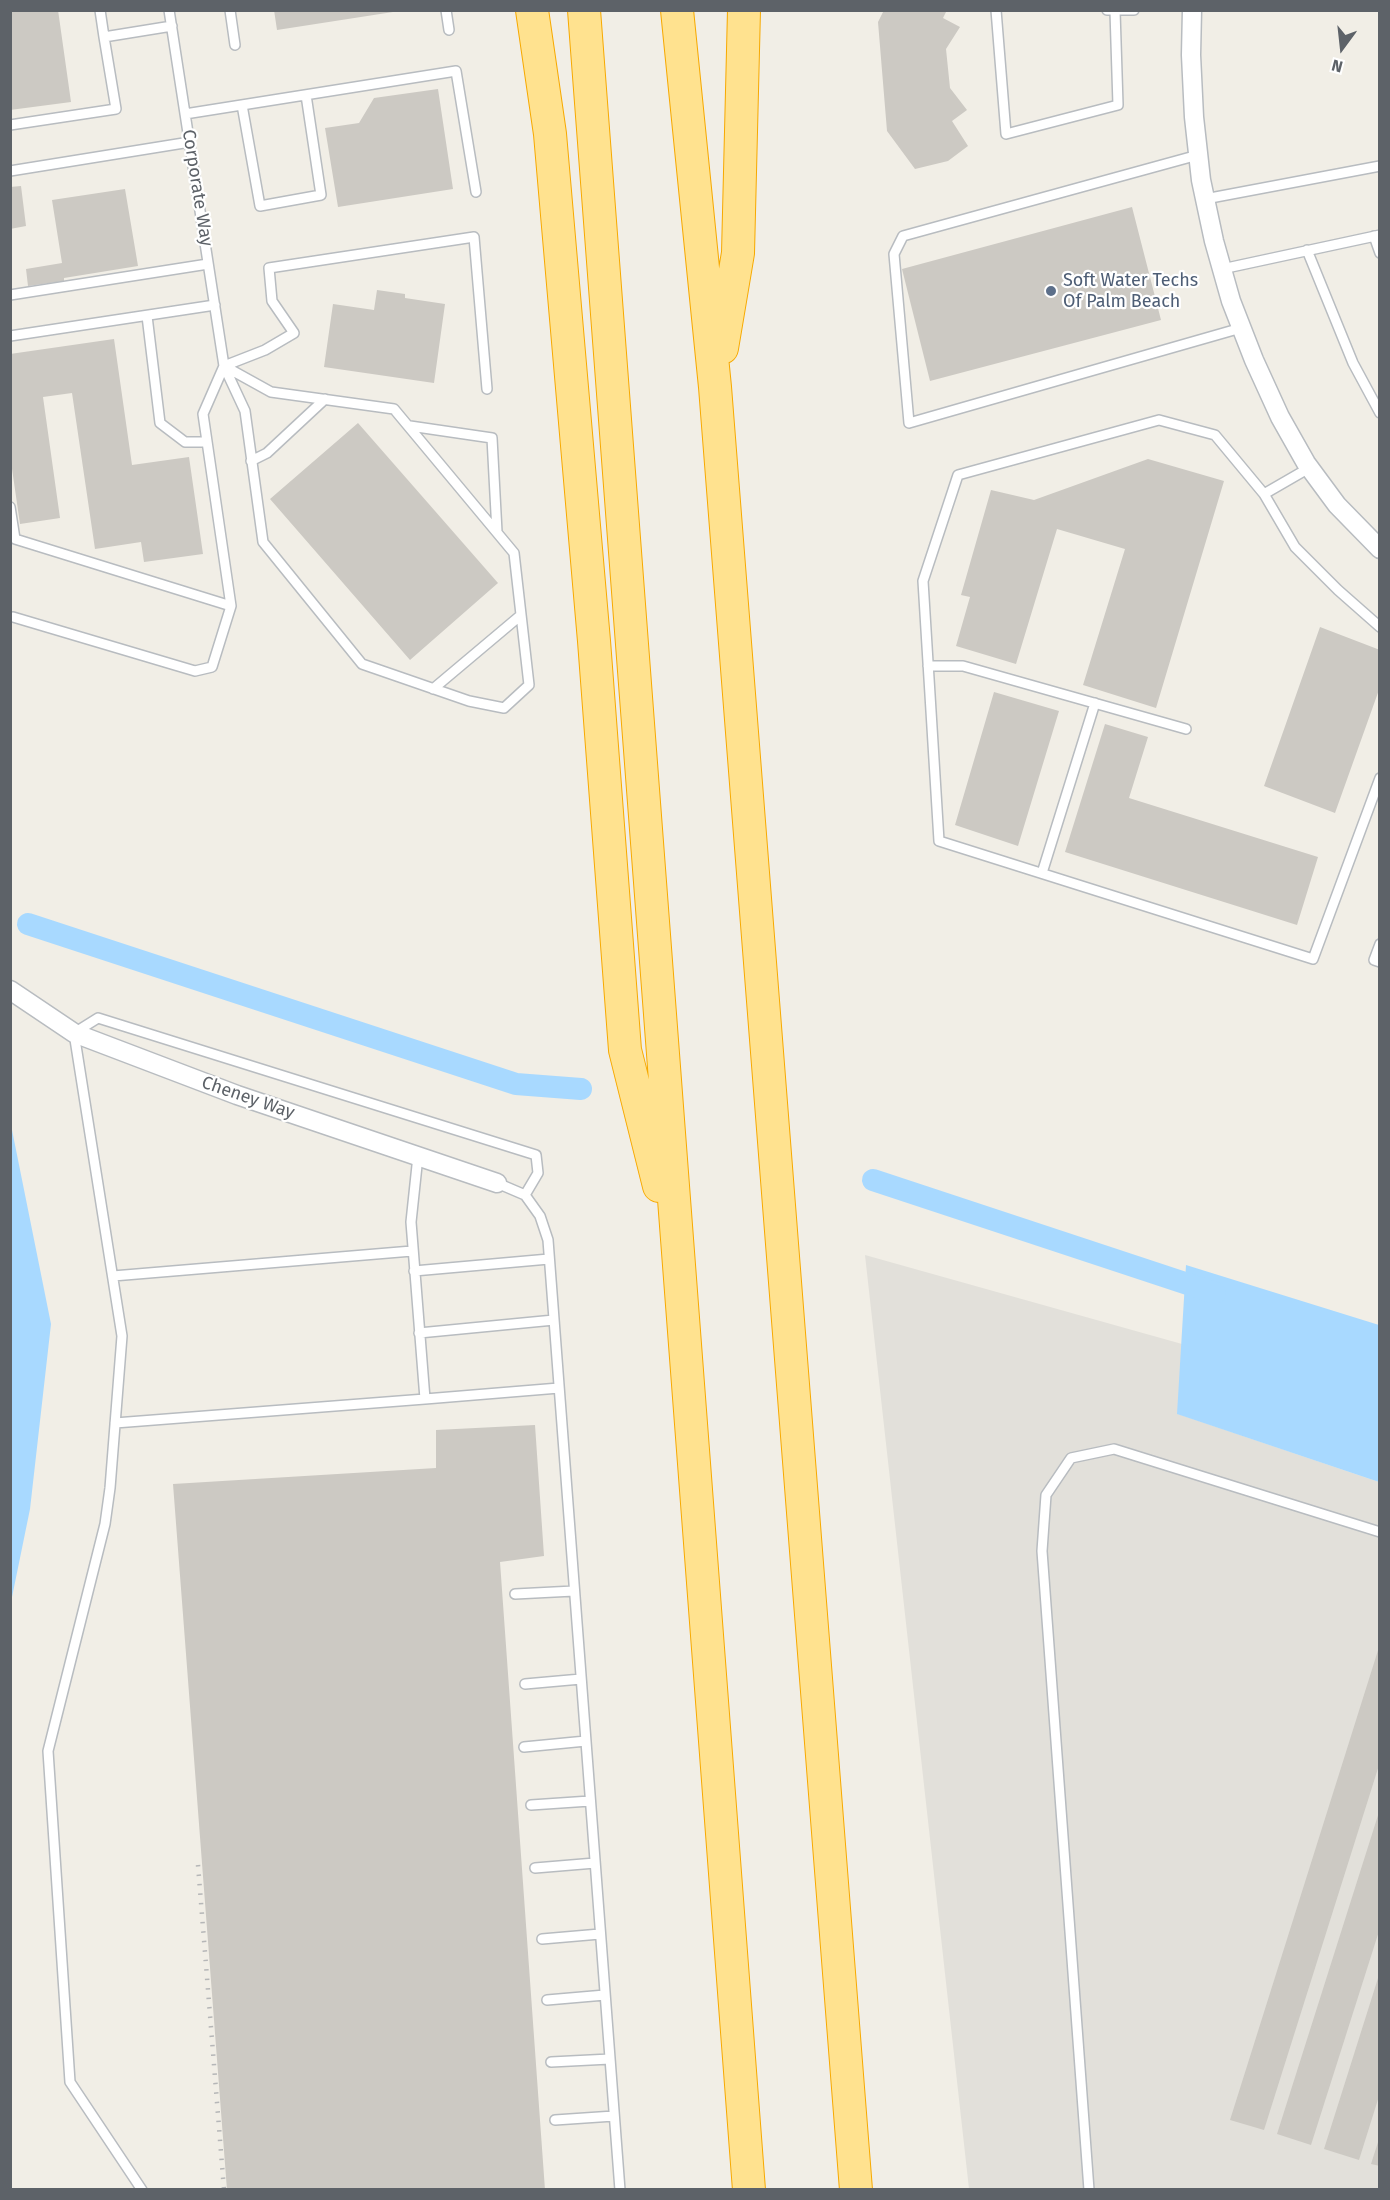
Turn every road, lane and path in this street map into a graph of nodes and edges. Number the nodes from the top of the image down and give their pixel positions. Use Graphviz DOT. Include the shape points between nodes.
graph roads {
  1 [pos="100,10"];
  2 [pos="169,10"];
  3 [pos="230,10"];
  4 [pos="446,10"];
  5 [pos="532,10"];
  6 [pos="584,10"];
  7 [pos="677,10"];
  8 [pos="744,10"];
  9 [pos="996,10"];
  10 [pos="1134,10"];
  11 [pos="1192,10"];
  12 [pos="1111,11"];
  13 [pos="172,26"];
  14 [pos="449,30"];
  15 [pos="104,37"];
  16 [pos="235,45"];
  17 [pos="306,95"];
  18 [pos="242,105"];
  19 [pos="185,114"];
  20 [pos="10,125"];
  21 [pos="190,142"];
  22 [pos="1198,155"];
  23 [pos="1380,166"];
  24 [pos="10,171"];
  25 [pos="476,192"];
  26 [pos="1206,199"];
  27 [pos="1377,236"];
  28 [pos="1307,250"];
  29 [pos="1380,253"];
  30 [pos="208,264"];
  31 [pos="1222,269"];
  32 [pos="10,295"];
  33 [pos="215,305"];
  34 [pos="147,316"];
  35 [pos="1241,328"];
  36 [pos="10,336"];
  37 [pos="224,366"];
  38 [pos="715,387"];
  39 [pos="487,389"];
  40 [pos="325,399"];
  41 [pos="1380,413"];
  42 [pos="410,426"];
  43 [pos="207,442"];
  44 [pos="251,461"];
  45 [pos="1310,468"];
  46 [pos="1264,494"];
  47 [pos="10,507"];
  48 [pos="497,532"];
  49 [pos="1380,549"];
  50 [pos="231,606"];
  51 [pos="521,615"];
  52 [pos="13,617"];
  53 [pos="1380,627"];
  54 [pos="928,666"];
  55 [pos="433,689"];
  56 [pos="1095,703"];
  57 [pos="1186,729"];
  58 [pos="1380,778"];
  59 [pos="1042,873"];
  60 [pos="1380,944"];
  61 [pos="1380,962"];
  62 [pos="10,990"];
  63 [pos="74,1034"];
  64 [pos="418,1156"];
  65 [pos="497,1183"];
  66 [pos="525,1195"];
  67 [pos="412,1251"];
  68 [pos="549,1259"];
  69 [pos="414,1271"];
  70 [pos="681,1271"];
  71 [pos="113,1276"];
  72 [pos="554,1320"];
  73 [pos="419,1333"];
  74 [pos="559,1388"];
  75 [pos="425,1400"];
  76 [pos="115,1423"];
  77 [pos="1380,1532"];
  78 [pos="574,1591"];
  79 [pos="515,1594"];
  80 [pos="581,1679"];
  81 [pos="525,1684"];
  82 [pos="586,1741"];
  83 [pos="524,1746"];
  84 [pos="590,1801"];
  85 [pos="531,1805"];
  86 [pos="595,1863"];
  87 [pos="535,1868"];
  88 [pos="600,1934"];
  89 [pos="542,1939"];
  90 [pos="605,1995"];
  91 [pos="547,2000"];
  92 [pos="610,2059"];
  93 [pos="551,2062"];
  94 [pos="614,2115"];
  95 [pos="555,2120"];
  96 [pos="142,2190"];
  97 [pos="620,2190"];
  98 [pos="749,2190"];
  99 [pos="856,2190"];
  100 [pos="1089,2190"];
  1 -- 15 [label="lane"];
  2 -- 13 [label="lane, Corporate Way"];
  3 -- 16 [label="lane"];
  4 -- 14 [label="lane"];
  5 -- 70 [label="highway" via="550,134 625,1050"];
  6 -- 70 [label="highway"];
  7 -- 38 [label="highway"];
  8 -- 38 [label="highway" via="738,253"];
  9 -- 12 [label="lane" via="1006,134 1118,105"];
  10 -- 12 [label="lane"];
  11 -- 22 [label="street"];
  13 -- 15 [label="lane"];
  13 -- 19 [label="lane, Corporate Way"];
  15 -- 20 [label="lane" via="116,109"];
  17 -- 18 [label="lane"];
  17 -- 18 [label="lane" via="321,195 260,206"];
  17 -- 25 [label="lane" via="456,71"];
  18 -- 19 [label="lane"];
  19 -- 21 [label="lane, Corporate Way"];
  21 -- 24 [label="lane"];
  21 -- 30 [label="lane, Corporate Way"];
  22 -- 26 [label="street"];
  22 -- 35 [label="lane" via="903,236 894,254 909,423"];
  23 -- 26 [label="lane"];
  26 -- 31 [label="street"];
  27 -- 28 [label="lane"];
  27 -- 29 [label="lane"];
  28 -- 31 [label="lane"];
  28 -- 41 [label="lane" via="1353,363"];
  30 -- 32 [label="lane"];
  30 -- 33 [label="lane, Corporate Way"];
  31 -- 35 [label="street"];
  33 -- 34 [label="lane"];
  33 -- 37 [label="lane, Corporate Way"];
  34 -- 36 [label="lane"];
  34 -- 43 [label="lane" via="160,423 185,442"];
  35 -- 45 [label="street" via="1280,417"];
  37 -- 39 [label="lane" via="266,350 294,333 272,301 269,268 474,237"];
  37 -- 40 [label="lane" via="271,392"];
  37 -- 43 [label="lane" via="203,414"];
  37 -- 44 [label="lane, Corporate Way" via="245,411"];
  38 -- 99 [label="highway"];
  40 -- 42 [label="lane" via="394,409"];
  40 -- 44 [label="lane" via="267,453"];
  42 -- 48 [label="lane"];
  42 -- 48 [label="lane" via="492,438"];
  43 -- 50 [label="lane"];
  44 -- 55 [label="lane, Corporate Way" via="262,542 362,664"];
  45 -- 46 [label="lane"];
  45 -- 49 [label="street" via="1337,505"];
  46 -- 53 [label="lane" via="1295,547"];
  46 -- 54 [label="lane" via="1215,435 1160,420 958,475 923,581"];
  47 -- 50 [label="lane" via="15,539"];
  48 -- 51 [label="lane" via="514,552"];
  50 -- 52 [label="lane" via="212,667 195,671"];
  51 -- 55 [label="lane"];
  51 -- 55 [label="lane" via="529,685 504,708"];
  54 -- 56 [label="lane" via="963,666"];
  54 -- 59 [label="lane" via="939,841"];
  56 -- 57 [label="lane"];
  56 -- 59 [label="lane"];
  58 -- 59 [label="lane" via="1313,959"];
  60 -- 61 [label="lane" via="1374,960"];
  62 -- 63 [label="street, Cheney Way"];
  63 -- 64 [label="street, Cheney Way" via="237,1095"];
  63 -- 66 [label="lane" via="98,1018 536,1155 538,1173"];
  63 -- 71 [label="lane"];
  64 -- 65 [label="street, Cheney Way"];
  64 -- 67 [label="lane"];
  65 -- 66 [label="lane"];
  66 -- 68 [label="lane" via="540,1216"];
  67 -- 69 [label="lane"];
  67 -- 71 [label="lane"];
  68 -- 69 [label="lane"];
  68 -- 72 [label="lane"];
  69 -- 73 [label="lane"];
  70 -- 98 [label="highway"];
  71 -- 76 [label="lane" via="122,1336"];
  72 -- 73 [label="lane"];
  72 -- 74 [label="lane"];
  73 -- 75 [label="lane"];
  74 -- 75 [label="lane"];
  74 -- 78 [label="lane"];
  75 -- 76 [label="lane"];
  76 -- 96 [label="lane" via="105,1524 48,1750 70,2082"];
  77 -- 100 [label="lane" via="1114,1449 1071,1458 1046,1495 1042,1551"];
  78 -- 79 [label="lane"];
  78 -- 80 [label="lane"];
  80 -- 81 [label="lane"];
  80 -- 82 [label="lane"];
  82 -- 83 [label="lane"];
  82 -- 84 [label="lane"];
  84 -- 85 [label="lane"];
  84 -- 86 [label="lane"];
  86 -- 87 [label="lane"];
  86 -- 88 [label="lane"];
  88 -- 89 [label="lane"];
  88 -- 90 [label="lane"];
  90 -- 91 [label="lane"];
  90 -- 92 [label="lane"];
  92 -- 93 [label="lane"];
  92 -- 94 [label="lane"];
  94 -- 95 [label="lane"];
  94 -- 97 [label="lane"];
}
